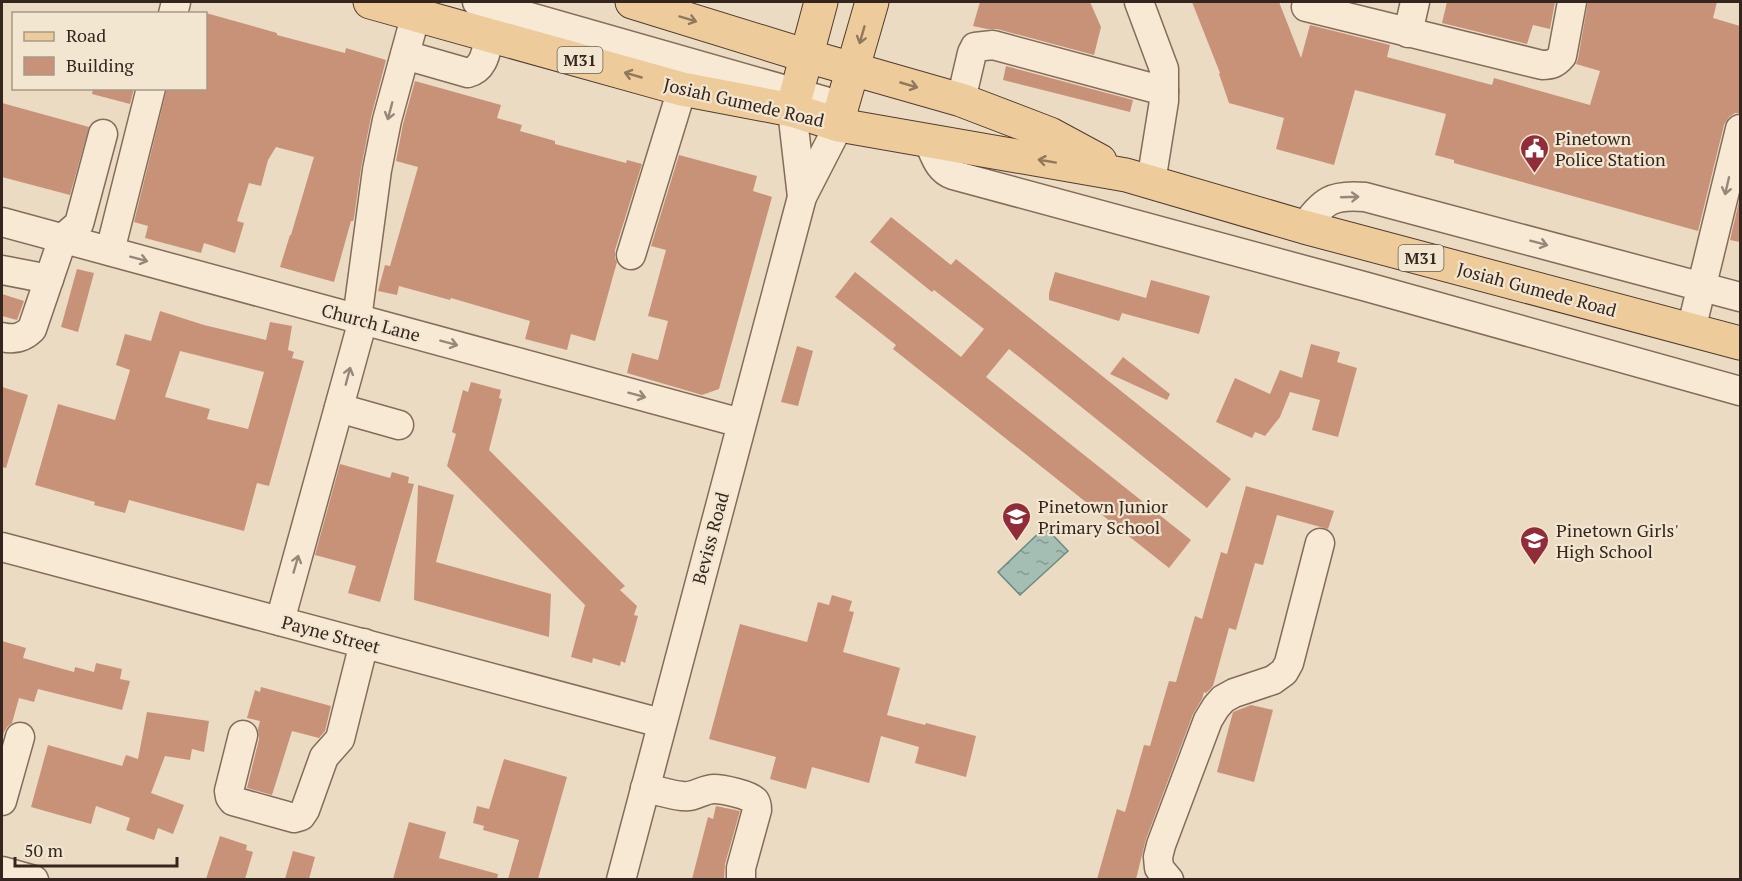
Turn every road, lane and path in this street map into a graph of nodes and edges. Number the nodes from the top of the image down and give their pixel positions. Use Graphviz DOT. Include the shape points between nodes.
graph roads {
  1 [pos="370,2"];
  2 [pos="477,2"];
  3 [pos="632,2"];
  4 [pos="821,2"];
  5 [pos="872,2"];
  6 [pos="1139,2"];
  7 [pos="1415,2"];
  8 [pos="1572,2"];
  9 [pos="1306,7"];
  10 [pos="416,14"];
  11 [pos="1408,33"];
  12 [pos="490,35"];
  13 [pos="405,55"];
  14 [pos="807,56"];
  15 [pos="853,69"];
  16 [pos="682,89"];
  17 [pos="150,90"];
  18 [pos="1164,91"];
  19 [pos="961,100"];
  20 [pos="795,102"];
  21 [pos="840,116"];
  22 [pos="1740,129"];
  23 [pos="103,134"];
  24 [pos="928,141"];
  25 [pos="1138,178"];
  26 [pos="802,197"];
  27 [pos="2,222"];
  28 [pos="1304,226"];
  29 [pos="63,238"];
  30 [pos="110,251"];
  31 [pos="631,255"];
  32 [pos="2,270"];
  33 [pos="49,279"];
  34 [pos="1703,286"];
  35 [pos="1740,297"];
  36 [pos="360,319"];
  37 [pos="1691,330"];
  38 [pos="2,337"];
  39 [pos="1740,343"];
  40 [pos="1740,391"];
  41 [pos="339,408"];
  42 [pos="741,423"];
  43 [pos="399,425"];
  44 [pos="1320,543"];
  45 [pos="2,547"];
  46 [pos="280,621"];
  47 [pos="364,643"];
  48 [pos="661,723"];
  49 [pos="243,735"];
  50 [pos="20,737"];
  51 [pos="645,788"];
  52 [pos="2,801"];
  53 [pos="621,879"];
  54 [pos="741,879"];
  55 [pos="1169,879"];
  1 -- 10 [label="main road, Josiah Gumede Road / M31"];
  2 -- 20 [label="street"];
  3 -- 14 [label="main road, Josiah Gumede Road / M31, one-way"];
  4 -- 14 [label="main road, Beviss Road"];
  5 -- 15 [label="main road, Beviss Road, one-way"];
  6 -- 18 [label="street" via="1164,69"];
  7 -- 11 [label="street"];
  8 -- 11 [label="street" via="1562,56 1551,65"];
  9 -- 11 [label="street"];
  10 -- 12 [label="main road, Josiah Gumede Road / M31"];
  10 -- 13 [label="street"];
  12 -- 13 [label="street" via="475,72"];
  16 -- 12 [label="main road, Josiah Gumede Road / M31, one-way"];
  13 -- 36 [label="street, one-way" via="378,170"];
  14 -- 15 [label="main road, Josiah Gumede Road / M31"];
  14 -- 20 [label="main road, Beviss Road"];
  15 -- 19 [label="main road, Josiah Gumede Road / M31, one-way"];
  15 -- 21 [label="main road, Beviss Road"];
  16 -- 20 [label="main road, Josiah Gumede Road / M31"];
  16 -- 31 [label="street"];
  17 -- 30 [label="street"];
  18 -- 19 [label="street" via="983,45 975,47 972,53"];
  18 -- 25 [label="street"];
  19 -- 25 [label="main road, Josiah Gumede Road / M31" via="1050,134"];
  20 -- 21 [label="main road, Josiah Gumede Road / M31"];
  20 -- 26 [label="street, Beviss Road"];
  21 -- 24 [label="main road, Josiah Gumede Road / M31"];
  21 -- 26 [label="street, Beviss Road"];
  22 -- 34 [label="street, one-way"];
  23 -- 29 [label="street" via="79,225"];
  25 -- 24 [label="main road, Josiah Gumede Road / M31, one-way"];
  24 -- 40 [label="street" via="940,168 953,175"];
  25 -- 28 [label="main road, Josiah Gumede Road / M31"];
  26 -- 42 [label="street, Beviss Road"];
  27 -- 29 [label="street, Church Lane"];
  28 -- 34 [label="street, one-way" via="1321,205 1333,199 1365,197"];
  28 -- 37 [label="main road, Josiah Gumede Road / M31"];
  29 -- 30 [label="street, Church Lane"];
  29 -- 33 [label="street"];
  30 -- 36 [label="street, Church Lane, one-way"];
  32 -- 33 [label="street"];
  33 -- 38 [label="street" via="33,329 19,338"];
  34 -- 35 [label="street"];
  34 -- 37 [label="street"];
  41 -- 36 [label="street, one-way"];
  36 -- 42 [label="street, Church Lane, one-way"];
  37 -- 39 [label="main road, Josiah Gumede Road / M31"];
  41 -- 43 [label="street"];
  46 -- 41 [label="street, one-way"];
  42 -- 48 [label="street, Beviss Road"];
  44 -- 55 [label="street" via="1293,652 1284,672 1223,699 1209,720 1161,844 1159,868"];
  45 -- 46 [label="street, Payne Street"];
  46 -- 47 [label="street, Payne Street"];
  47 -- 48 [label="street, Payne Street"];
  47 -- 49 [label="street" via="340,739 324,757 301,816 294,818 230,797"];
  48 -- 51 [label="street, Beviss Road"];
  50 -- 52 [label="street"];
  51 -- 53 [label="street, Beviss Road"];
  51 -- 54 [label="street" via="682,796 717,789 754,799 757,810"];
}
